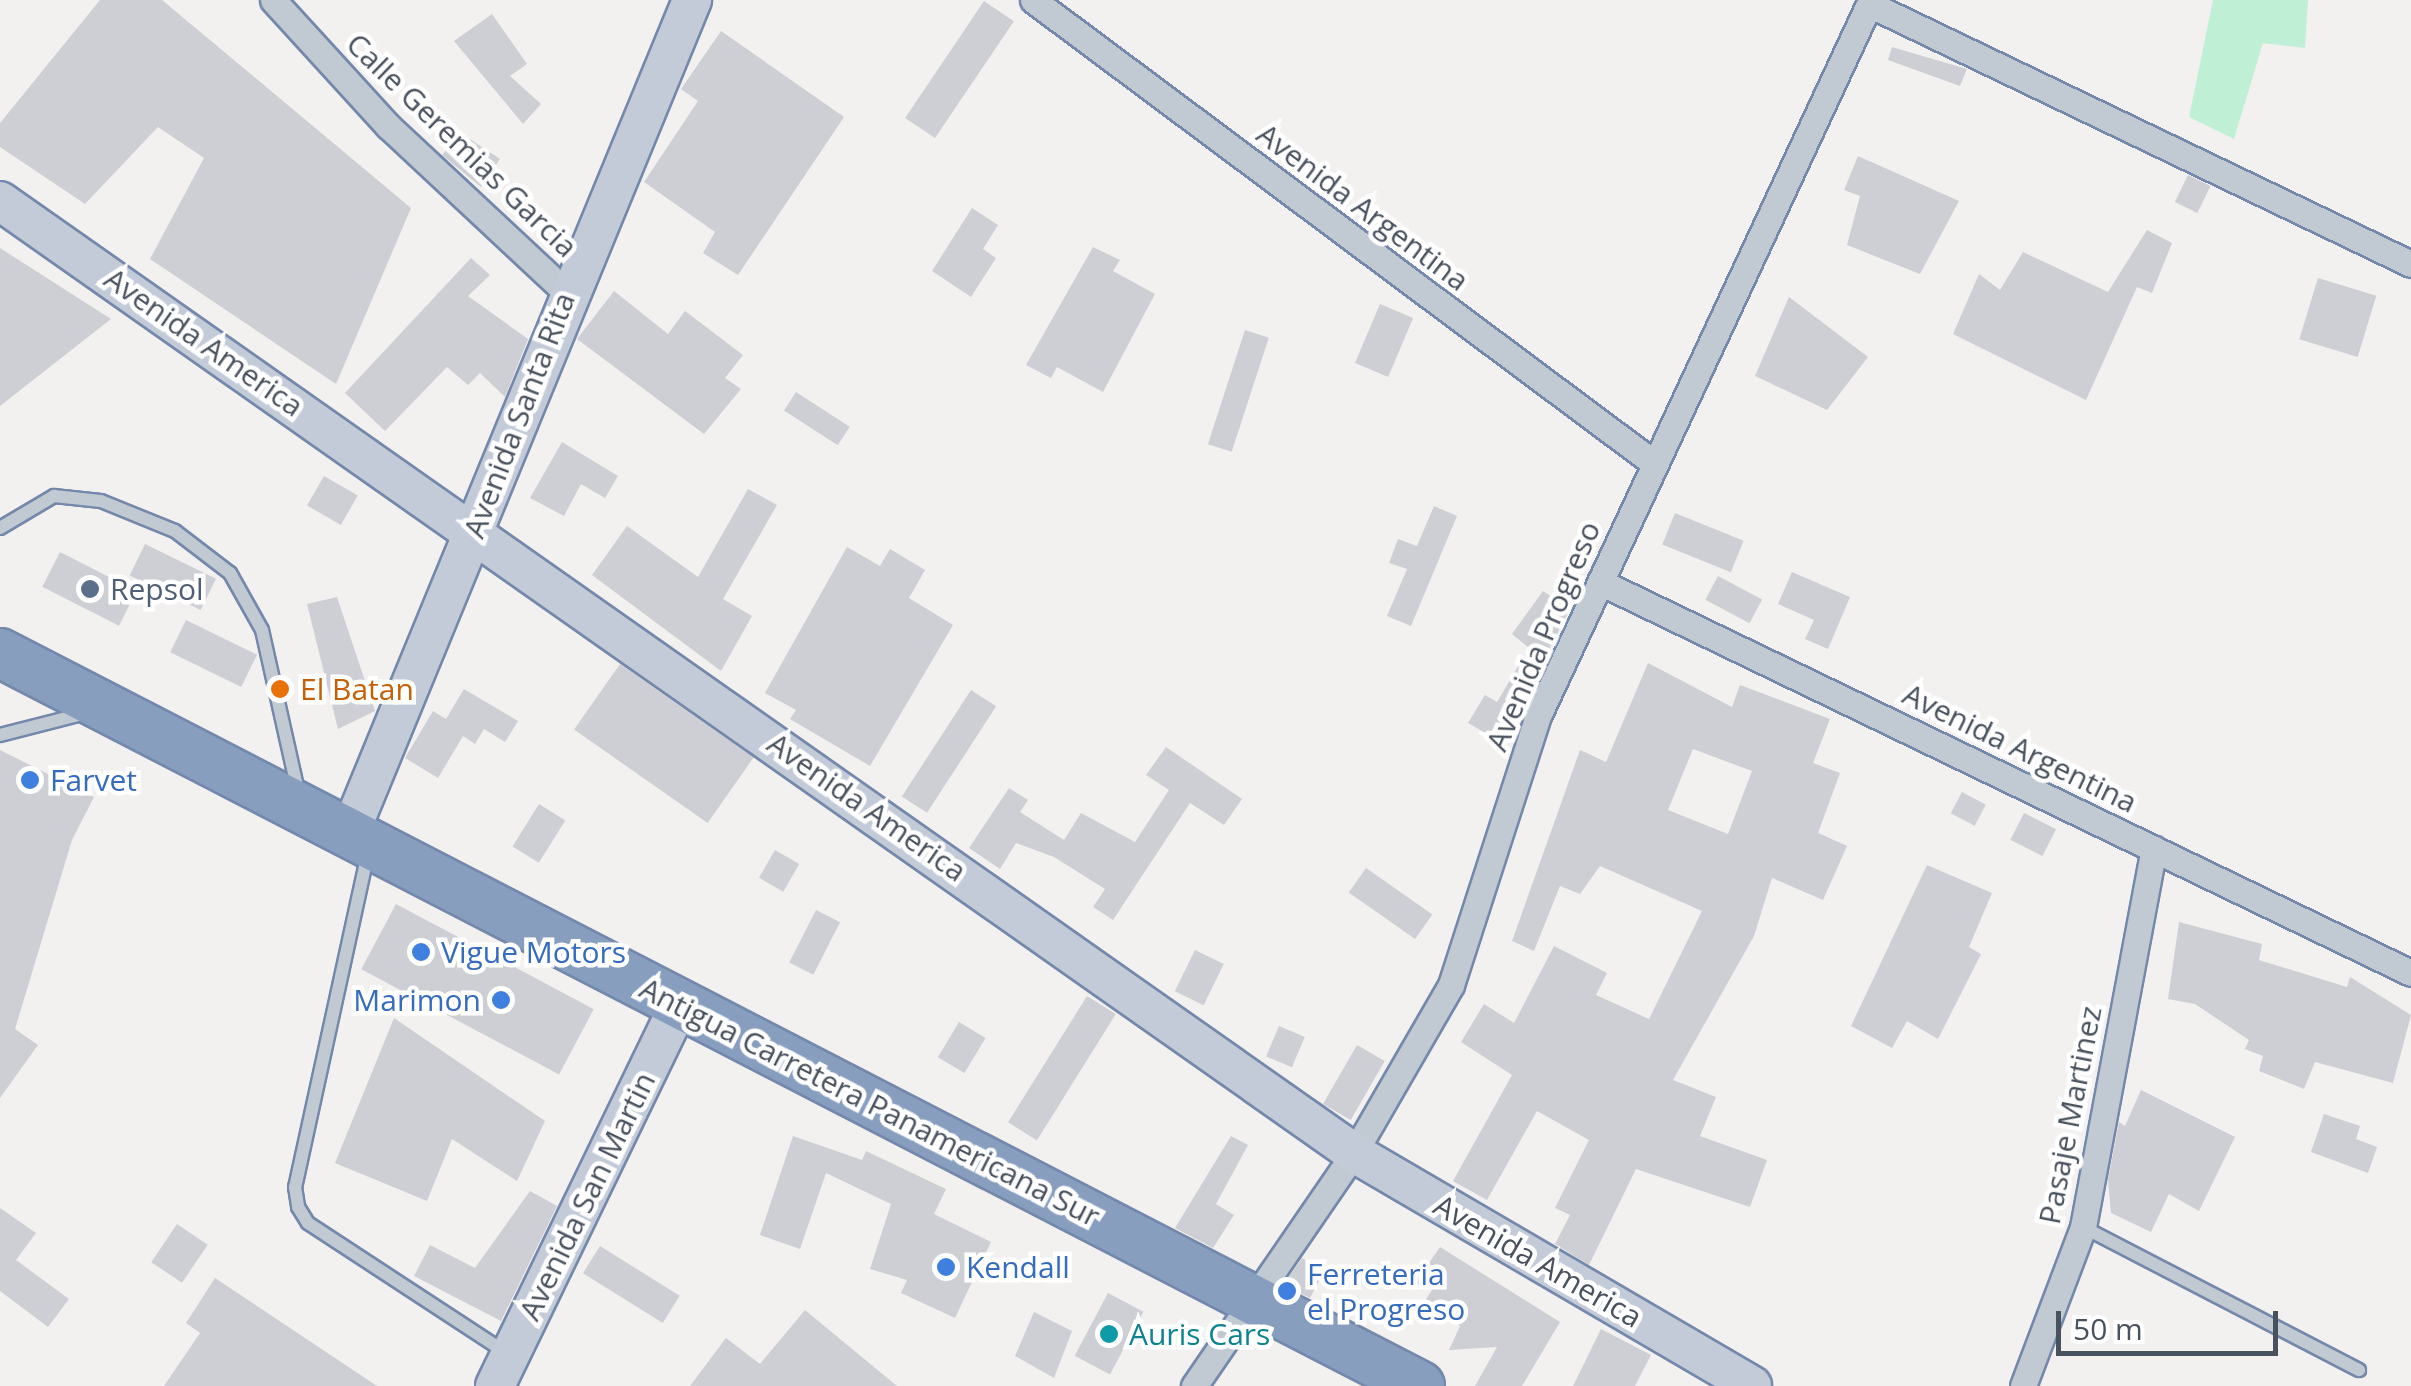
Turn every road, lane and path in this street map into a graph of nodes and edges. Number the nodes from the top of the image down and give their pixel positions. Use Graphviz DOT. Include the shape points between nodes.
graph roads {
  1 [pos="273,0"];
  2 [pos="692,0"];
  3 [pos="1032,0"];
  4 [pos="1870,2"];
  5 [pos="0,201"];
  6 [pos="2411,264"];
  7 [pos="566,292"];
  8 [pos="1655,464"];
  9 [pos="0,528"];
  10 [pos="476,530"];
  11 [pos="1600,582"];
  12 [pos="0,653"];
  13 [pos="106,707"];
  14 [pos="0,735"];
  15 [pos="302,808"];
  16 [pos="360,837"];
  17 [pos="2154,849"];
  18 [pos="2411,973"];
  19 [pos="679,1006"];
  20 [pos="1354,1153"];
  21 [pos="2083,1227"];
  22 [pos="1254,1298"];
  23 [pos="2359,1370"];
  24 [pos="502,1371"];
  25 [pos="1194,1386"];
  26 [pos="1420,1386"];
  27 [pos="1752,1386"];
  28 [pos="2022,1386"];
  1 -- 7 [label="street, Calle Geremias Garcia" via="388,126"];
  2 -- 7 [label="street, Avenida Santa Rita"];
  3 -- 8 [label="street, Avenida Argentina"];
  4 -- 6 [label="street"];
  4 -- 8 [label="street, Avenida Progreso"];
  5 -- 10 [label="street, Avenida America"];
  7 -- 10 [label="street, Avenida Santa Rita"];
  8 -- 11 [label="street, Avenida Progreso"];
  9 -- 15 [label="lane" via="54,496 101,501 175,531 230,573 262,630"];
  10 -- 16 [label="street, Avenida Santa Rita"];
  10 -- 20 [label="street, Avenida America"];
  11 -- 17 [label="street, Avenida Argentina"];
  11 -- 20 [label="street, Avenida Progreso" via="1537,718 1452,984"];
  12 -- 13 [label="highway, Antigua Carretera Panamericana Sur"];
  13 -- 14 [label="lane"];
  13 -- 15 [label="highway, Antigua Carretera Panamericana Sur"];
  15 -- 16 [label="highway, Antigua Carretera Panamericana Sur"];
  16 -- 19 [label="highway, Antigua Carretera Panamericana Sur"];
  16 -- 24 [label="lane" via="295,1186 298,1207 308,1223"];
  17 -- 18 [label="street, Avenida Argentina"];
  17 -- 21 [label="street, Pasaje Martinez"];
  19 -- 22 [label="highway, Antigua Carretera Panamericana Sur"];
  19 -- 24 [label="street, Avenida San Martin"];
  20 -- 22 [label="street, Avenida Progreso"];
  20 -- 27 [label="street, Avenida America"];
  21 -- 23 [label="lane"];
  21 -- 28 [label="street, Pasaje Martinez"];
  22 -- 25 [label="street, Avenida Progreso"];
  22 -- 26 [label="highway, Antigua Carretera Panamericana Sur"];
}
